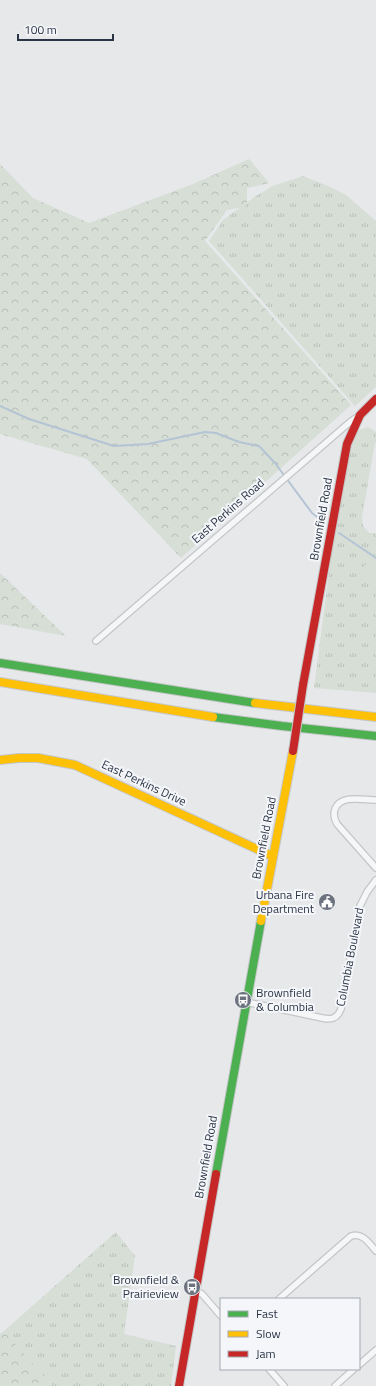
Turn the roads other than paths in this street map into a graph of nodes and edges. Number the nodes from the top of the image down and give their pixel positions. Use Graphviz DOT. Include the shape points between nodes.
graph roads {
  1 [pos="376,399"];
  2 [pos="360,415"];
  3 [pos="96,641"];
  4 [pos="0,663"];
  5 [pos="0,682"];
  6 [pos="376,717"];
  7 [pos="376,736"];
  8 [pos="0,760"];
  9 [pos="376,800"];
  10 [pos="272,856"];
  11 [pos="376,868"];
  12 [pos="376,880"];
  13 [pos="246,1002"];
  14 [pos="376,1251"];
  15 [pos="195,1291"];
  16 [pos="280,1298"];
  17 [pos="220,1315"];
  18 [pos="376,1350"];
  19 [pos="360,1364"];
  20 [pos="270,1370"];
  21 [pos="353,1370"];
  22 [pos="179,1386"];
  23 [pos="284,1386"];
  24 [pos="335,1386"];
  1 -- 2 [label="main road, East Perkins Road"];
  2 -- 3 [label="street, East Perkins Road"];
  2 -- 10 [label="main road, Brownfield Road, bridge" via="352,429 346,449"];
  4 -- 6 [label="main road" via="244,702"];
  5 -- 7 [label="main road" via="239,720"];
  8 -- 10 [label="main road, East Perkins Drive" via="32,757 75,765"];
  9 -- 11 [label="street" via="346,799 336,806 334,816 337,824"];
  10 -- 13 [label="main road, Brownfield Road"];
  12 -- 13 [label="street, Columbia Boulevard" via="360,906 341,1009 336,1017 322,1018"];
  13 -- 15 [label="main road, Brownfield Road"];
  14 -- 16 [label="street" via="366,1239 353,1235"];
  15 -- 17 [label="street" via="202,1294"];
  15 -- 22 [label="main road, Brownfield Road"];
  18 -- 19 [label="street"];
  20 -- 23 [label="street"];
  21 -- 24 [label="street"];
}
